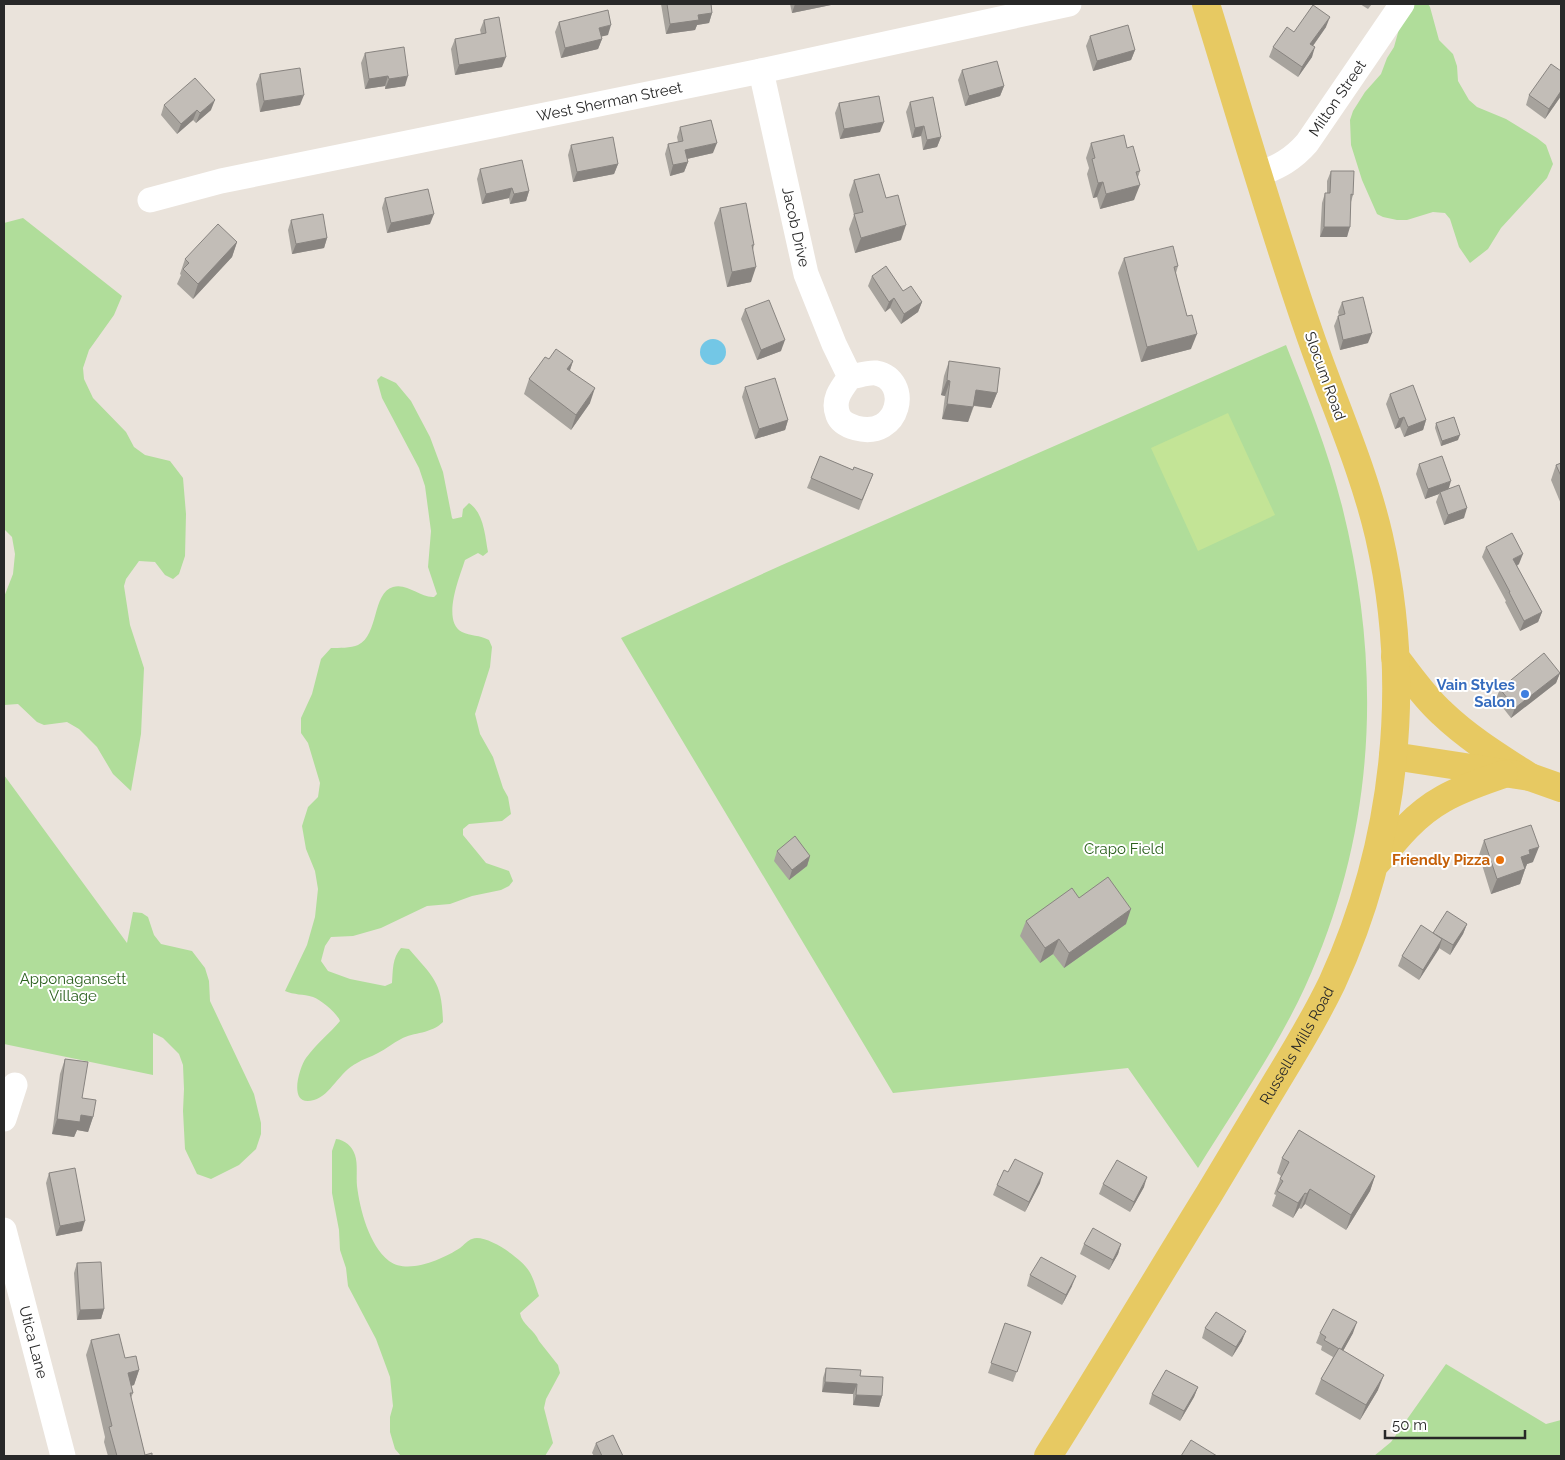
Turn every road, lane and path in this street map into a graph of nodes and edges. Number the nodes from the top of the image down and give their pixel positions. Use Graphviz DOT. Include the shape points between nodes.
graph roads {
  1 [pos="1069,4"];
  2 [pos="1206,4"];
  3 [pos="1402,4"];
  4 [pos="760,71"];
  5 [pos="1259,174"];
  6 [pos="150,200"];
  7 [pos="850,377"];
  8 [pos="1396,657"];
  9 [pos="1393,756"];
  10 [pos="1518,775"];
  11 [pos="1561,788"];
  12 [pos="1375,864"];
  13 [pos="14,1084"];
  14 [pos="4,1119"];
  15 [pos="4,1230"];
  16 [pos="63,1456"];
  17 [pos="1048,1456"];
  1 -- 4 [label="street, West Sherman Street"];
  2 -- 5 [label="main road, Slocum Road"];
  3 -- 5 [label="street, Milton Street" via="1307,143 1279,167"];
  4 -- 6 [label="street, West Sherman Street" via="221,181"];
  4 -- 7 [label="street, Jacob Drive" via="806,274"];
  5 -- 8 [label="main road, Slocum Road" via="1300,305 1371,505 1386,574"];
  8 -- 9 [label="main road, Slocum Road"];
  8 -- 10 [label="main road" via="1428,699"];
  9 -- 10 [label="main road"];
  9 -- 12 [label="main road, Russells Mills Road"];
  10 -- 11 [label="main road"];
  10 -- 12 [label="main road" via="1443,799 1400,832"];
  12 -- 17 [label="main road, Russells Mills Road" via="1344,954 1315,1017"];
  13 -- 14 [label="street"];
  15 -- 16 [label="street, Utica Lane"];
}
